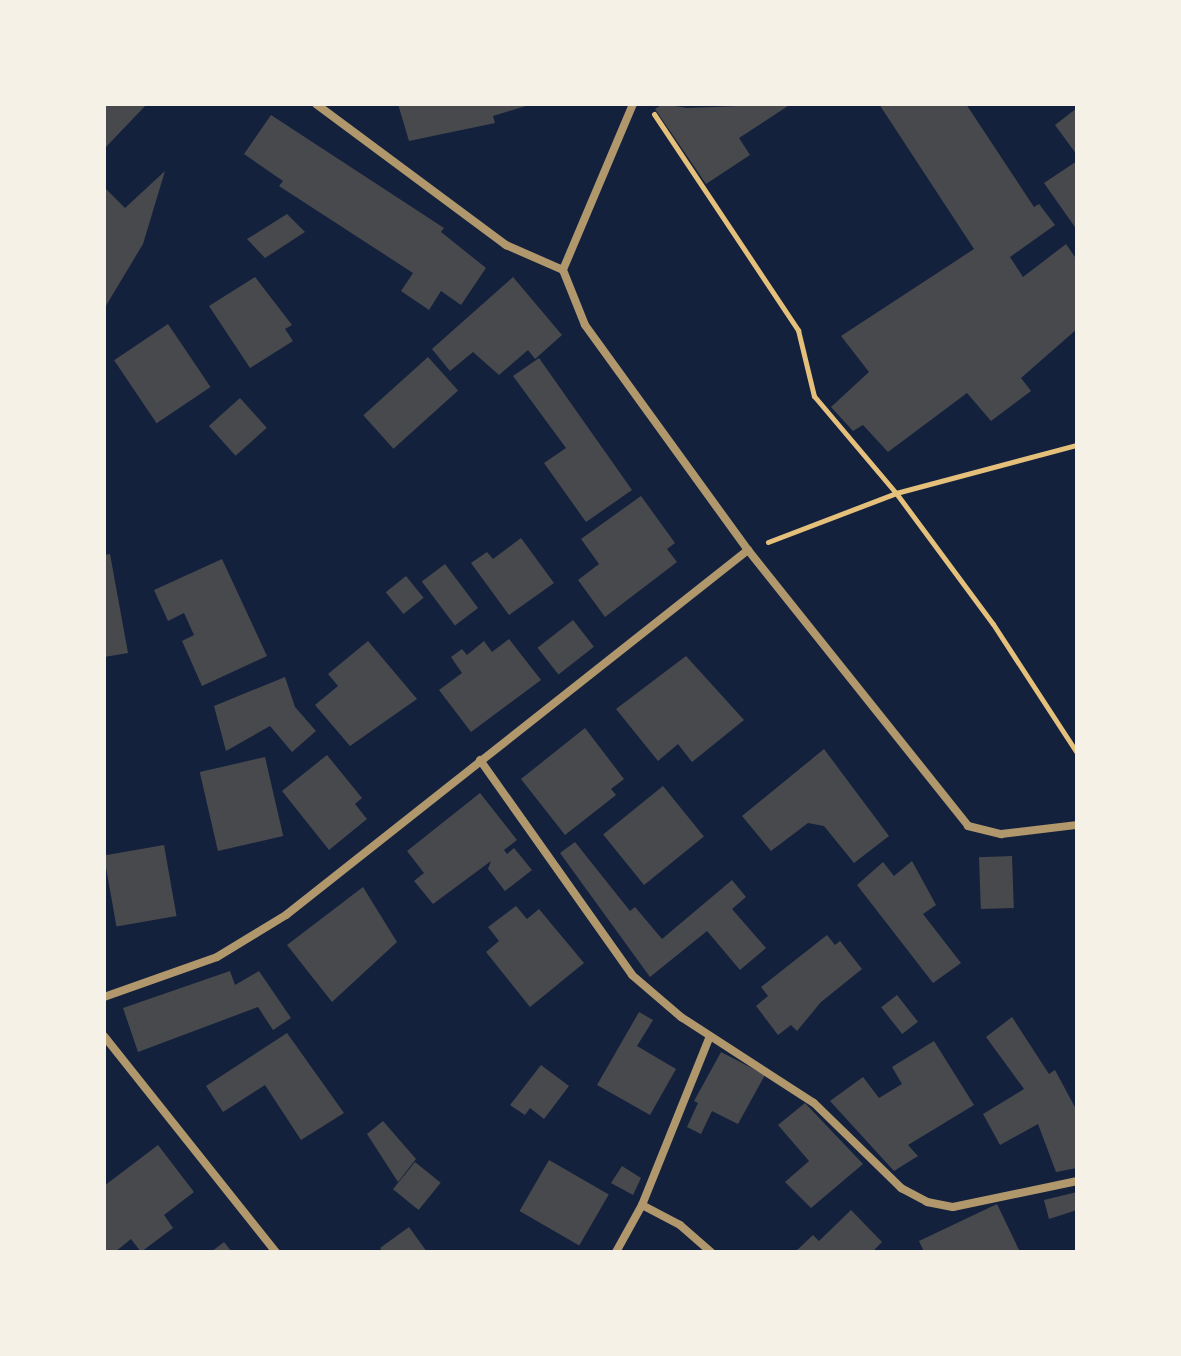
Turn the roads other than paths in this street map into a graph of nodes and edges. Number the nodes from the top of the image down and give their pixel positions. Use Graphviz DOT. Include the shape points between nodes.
graph roads {
  1 [pos="316,104"];
  2 [pos="633,104"];
  3 [pos="563,270"];
  4 [pos="748,550"];
  5 [pos="480,760"];
  6 [pos="1077,825"];
  7 [pos="104,997"];
  8 [pos="104,1036"];
  9 [pos="710,1036"];
  10 [pos="1077,1181"];
  11 [pos="642,1205"];
  12 [pos="276,1252"];
  13 [pos="616,1252"];
  14 [pos="711,1252"];
  1 -- 3 [label="street" via="506,245"];
  2 -- 3 [label="street"];
  3 -- 4 [label="street" via="585,325"];
  4 -- 5 [label="street"];
  4 -- 6 [label="street" via="968,826 1001,834"];
  5 -- 7 [label="street" via="250,939 217,957"];
  5 -- 9 [label="street" via="632,975"];
  8 -- 12 [label="street"];
  9 -- 10 [label="street" via="814,1103 873,1166 927,1202 953,1207"];
  9 -- 11 [label="street"];
  11 -- 13 [label="street"];
  11 -- 14 [label="street" via="680,1225"];
}
